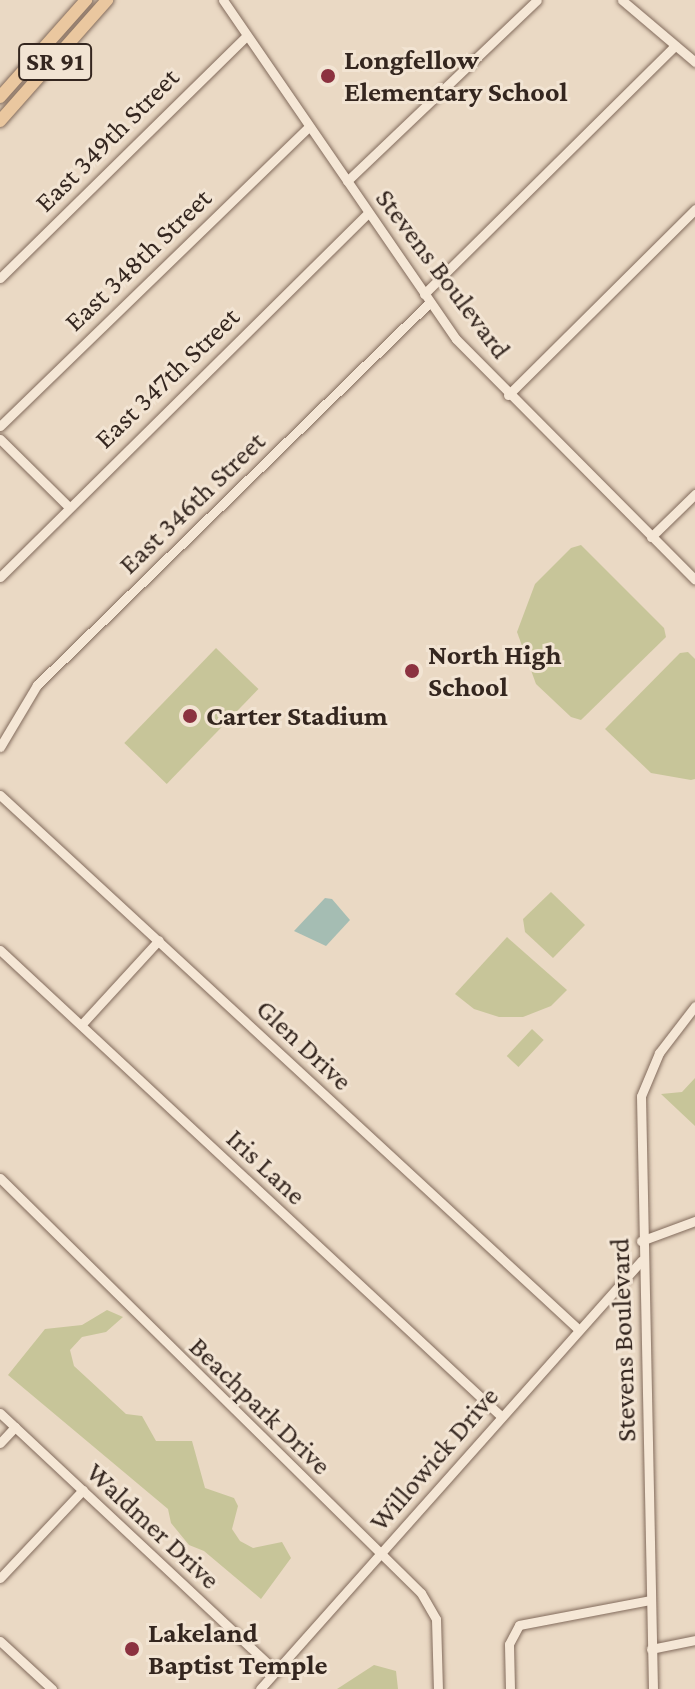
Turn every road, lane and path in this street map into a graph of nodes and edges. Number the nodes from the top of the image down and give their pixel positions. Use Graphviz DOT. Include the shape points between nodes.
graph roads {
  1 [pos="86,0"];
  2 [pos="107,0"];
  3 [pos="223,0"];
  4 [pos="537,0"];
  5 [pos="622,0"];
  6 [pos="246,36"];
  7 [pos="675,46"];
  8 [pos="695,62"];
  9 [pos="0,97"];
  10 [pos="0,121"];
  11 [pos="309,127"];
  12 [pos="347,181"];
  13 [pos="695,209"];
  14 [pos="368,213"];
  15 [pos="0,278"];
  16 [pos="427,298"];
  17 [pos="508,395"];
  18 [pos="0,426"];
  19 [pos="0,439"];
  20 [pos="695,494"];
  21 [pos="68,506"];
  22 [pos="651,537"];
  23 [pos="0,577"];
  24 [pos="695,580"];
  25 [pos="0,747"];
  26 [pos="0,795"];
  27 [pos="159,940"];
  28 [pos="0,950"];
  29 [pos="695,1006"];
  30 [pos="81,1025"];
  31 [pos="0,1178"];
  32 [pos="695,1221"];
  33 [pos="641,1241"];
  34 [pos="642,1260"];
  35 [pos="577,1328"];
  36 [pos="0,1413"];
  37 [pos="501,1416"];
  38 [pos="15,1427"];
  39 [pos="0,1443"];
  40 [pos="83,1490"];
  41 [pos="380,1554"];
  42 [pos="0,1578"];
  43 [pos="650,1600"];
  44 [pos="695,1640"];
  45 [pos="0,1641"];
  46 [pos="651,1649"];
  47 [pos="276,1671"];
  48 [pos="52,1689"];
  49 [pos="260,1689"];
  50 [pos="438,1689"];
  51 [pos="510,1689"];
  52 [pos="653,1689"];
  1 -- 9 [label="main road, SR 91"];
  2 -- 10 [label="main road, SR 91"];
  3 -- 6 [label="street, Stevens Boulevard"];
  4 -- 12 [label="street"];
  5 -- 7 [label="street"];
  6 -- 11 [label="street, Stevens Boulevard"];
  6 -- 15 [label="street, East 349th Street"];
  7 -- 8 [label="street"];
  7 -- 16 [label="street, East 346th Street"];
  11 -- 12 [label="street, Stevens Boulevard"];
  11 -- 18 [label="street, East 348th Street"];
  12 -- 14 [label="street, Stevens Boulevard"];
  13 -- 17 [label="street"];
  14 -- 16 [label="street, Stevens Boulevard"];
  14 -- 21 [label="street, East 347th Street"];
  16 -- 17 [label="street, Stevens Boulevard"];
  16 -- 25 [label="street, East 346th Street" via="37,685"];
  17 -- 22 [label="street, Stevens Boulevard"];
  19 -- 21 [label="street"];
  20 -- 22 [label="street"];
  21 -- 23 [label="street, East 347th Street"];
  22 -- 24 [label="street, Stevens Boulevard"];
  26 -- 27 [label="street, Glen Drive"];
  27 -- 30 [label="street"];
  27 -- 35 [label="street, Glen Drive"];
  28 -- 30 [label="street, Iris Lane"];
  29 -- 33 [label="street, Stevens Boulevard" via="659,1053 641,1096"];
  30 -- 37 [label="street, Iris Lane"];
  31 -- 41 [label="street, Beachpark Drive"];
  32 -- 33 [label="street"];
  33 -- 34 [label="street, Stevens Boulevard"];
  34 -- 35 [label="street, Willowick Drive"];
  34 -- 43 [label="street, Stevens Boulevard"];
  35 -- 37 [label="street, Willowick Drive"];
  36 -- 38 [label="street, Waldmer Drive"];
  37 -- 41 [label="street, Willowick Drive"];
  38 -- 39 [label="street"];
  38 -- 40 [label="street, Waldmer Drive"];
  40 -- 42 [label="street"];
  40 -- 47 [label="street, Waldmer Drive"];
  41 -- 47 [label="street, Willowick Drive"];
  41 -- 50 [label="street, Beachpark Drive" via="432,1609"];
  43 -- 46 [label="street, Stevens Boulevard"];
  43 -- 51 [label="street" via="519,1625 509,1644"];
  44 -- 46 [label="street"];
  45 -- 48 [label="street"];
  46 -- 52 [label="street, Stevens Boulevard"];
  47 -- 49 [label="street, Willowick Drive"];
}
